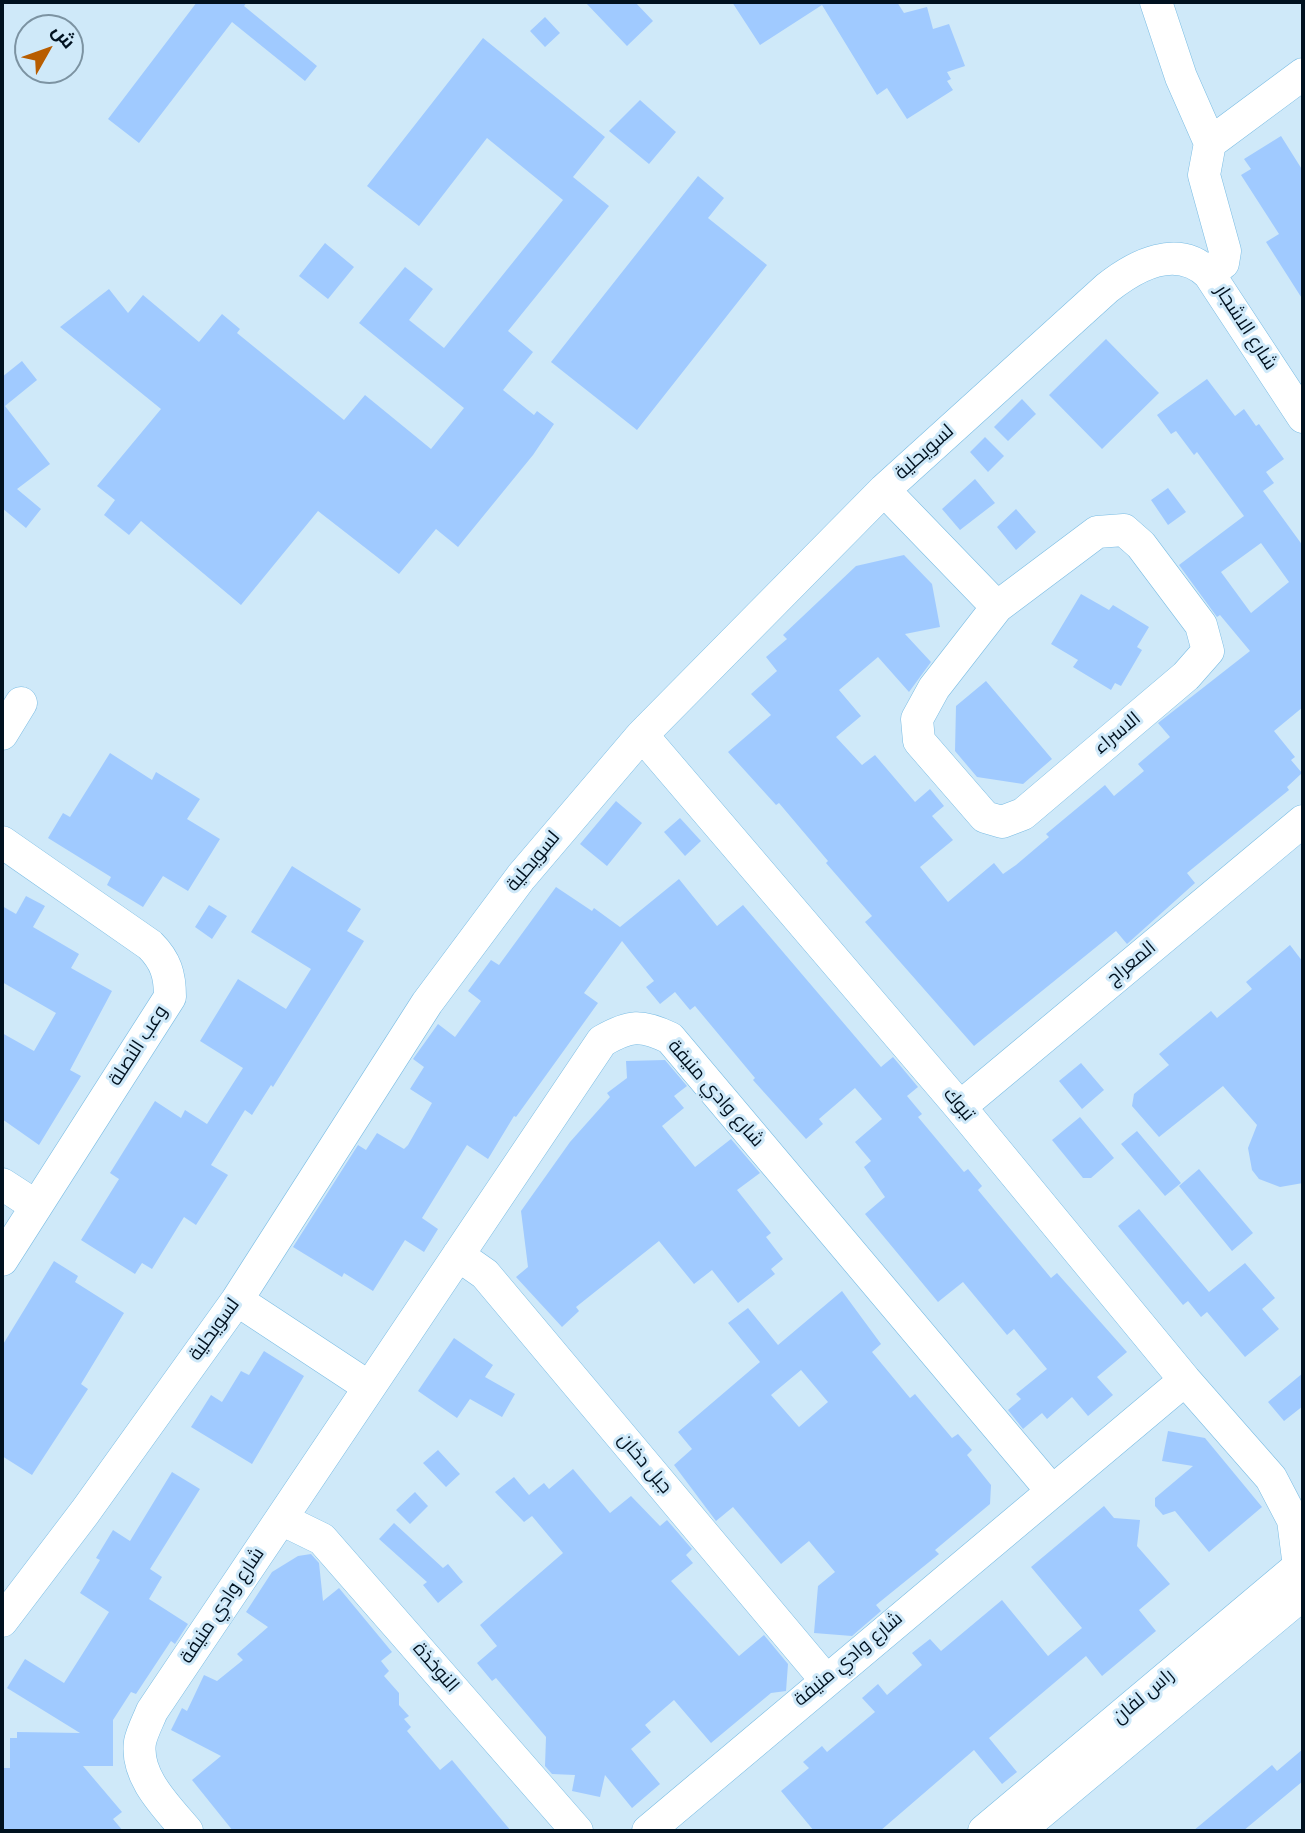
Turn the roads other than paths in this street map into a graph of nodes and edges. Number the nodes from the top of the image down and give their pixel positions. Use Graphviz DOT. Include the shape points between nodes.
graph roads {
  1 [pos="1156,2"];
  2 [pos="1303,74"];
  3 [pos="1210,143"];
  4 [pos="1209,274"];
  5 [pos="1303,417"];
  6 [pos="884,490"];
  7 [pos="997,607"];
  8 [pos="21,703"];
  9 [pos="2,734"];
  10 [pos="642,735"];
  11 [pos="1303,821"];
  12 [pos="2,842"];
  13 [pos="960,1107"];
  14 [pos="2,1184"];
  15 [pos="36,1206"];
  16 [pos="458,1255"];
  17 [pos="2,1260"];
  18 [pos="237,1300"];
  19 [pos="1185,1380"];
  20 [pos="369,1387"];
  21 [pos="1271,1478"];
  22 [pos="1051,1490"];
  23 [pos="1303,1501"];
  24 [pos="281,1519"];
  25 [pos="1302,1575"];
  26 [pos="2,1621"];
  27 [pos="825,1679"];
  28 [pos="187,1831"];
  29 [pos="577,1831"];
  30 [pos="648,1831"];
  31 [pos="984,1831"];
  32 [pos="1019,1831"];
  1 -- 3 [label="street" via="1181,78"];
  2 -- 3 [label="street"];
  3 -- 4 [label="street" via="1204,175 1226,251 1223,263"];
  4 -- 5 [label="street, شارع الاشجار"];
  4 -- 6 [label="street, لسويحلية" via="1194,263 1176,259 1140,265 1125,274"];
  6 -- 7 [label="street"];
  6 -- 10 [label="street, لسويحلية"];
  7 -- 7 [label="street, الاسراء" via="1097,532 1124,530 1141,545 1201,625 1208,651 1186,676 1023,814 1002,822 985,817 919,741 917,719 934,688"];
  8 -- 9 [label="street"];
  10 -- 13 [label="street, تبوك"];
  10 -- 18 [label="street, لسويحلية" via="520,877 427,1003"];
  11 -- 13 [label="street, المعراج"];
  12 -- 15 [label="street, وعب النصلة" via="150,945 163,958 170,979 170,998"];
  13 -- 19 [label="street, تبوك"];
  14 -- 15 [label="street"];
  15 -- 17 [label="street, وعب النصلة"];
  16 -- 20 [label="street, شارع وادي منيفة"];
  16 -- 22 [label="street, شارع وادي منيفة" via="602,1041 622,1030 647,1027 670,1038"];
  16 -- 27 [label="street, جبل دخان" via="485,1274"];
  18 -- 20 [label="street"];
  18 -- 26 [label="street, لسويحلية"];
  19 -- 21 [label="street, تبوك"];
  19 -- 22 [label="street, شارع وادي منيفة"];
  20 -- 24 [label="street, شارع وادي منيفة"];
  21 -- 23 [label="street, تبوك"];
  21 -- 25 [label="street, تبوك" via="1293,1520"];
  22 -- 27 [label="street, شارع وادي منيفة"];
  24 -- 28 [label="street, شارع وادي منيفة" via="152,1711 140,1742 142,1768 154,1791"];
  24 -- 29 [label="street, النوخذة" via="322,1539"];
  25 -- 31 [label="street, راس لفان"];
  25 -- 32 [label="street, راس لفان"];
  27 -- 30 [label="street, شارع وادي منيفة"];
}
